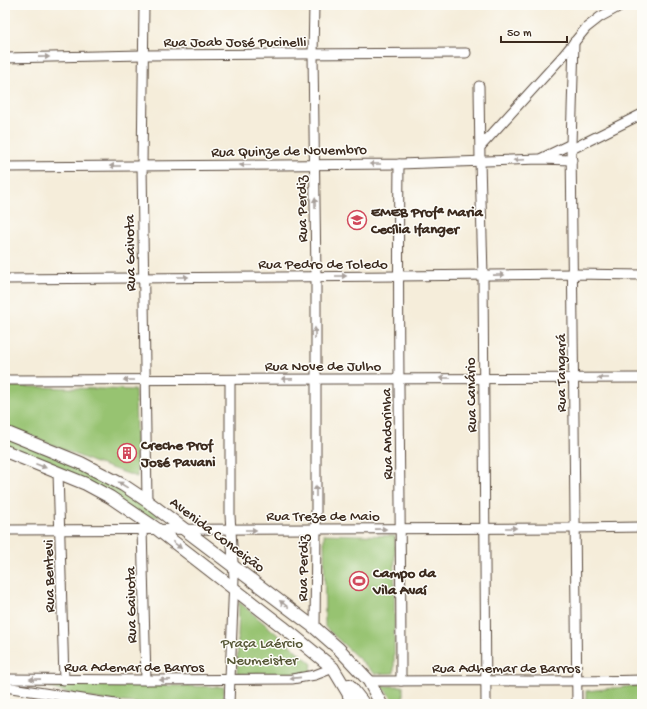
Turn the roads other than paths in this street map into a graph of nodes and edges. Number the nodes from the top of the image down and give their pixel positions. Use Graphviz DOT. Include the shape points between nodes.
graph roads {
  1 [pos="144,5"];
  2 [pos="314,5"];
  3 [pos="622,5"];
  4 [pos="574,42"];
  5 [pos="466,53"];
  6 [pos="143,55"];
  7 [pos="313,55"];
  8 [pos="5,58"];
  9 [pos="479,86"];
  10 [pos="642,114"];
  11 [pos="481,146"];
  12 [pos="572,146"];
  13 [pos="540,159"];
  14 [pos="572,160"];
  15 [pos="480,161"];
  16 [pos="314,164"];
  17 [pos="399,164"];
  18 [pos="142,166"];
  19 [pos="5,167"];
  20 [pos="573,274"];
  21 [pos="642,275"];
  22 [pos="316,276"];
  23 [pos="398,276"];
  24 [pos="483,276"];
  25 [pos="144,278"];
  26 [pos="5,279"];
  27 [pos="484,378"];
  28 [pos="574,378"];
  29 [pos="642,378"];
  30 [pos="315,379"];
  31 [pos="399,379"];
  32 [pos="5,380"];
  33 [pos="145,380"];
  34 [pos="230,380"];
  35 [pos="5,432"];
  36 [pos="5,452"];
  37 [pos="58,472"];
  38 [pos="147,501"];
  39 [pos="642,527"];
  40 [pos="486,528"];
  41 [pos="574,528"];
  42 [pos="142,529"];
  43 [pos="157,529"];
  44 [pos="184,529"];
  45 [pos="401,529"];
  46 [pos="5,530"];
  47 [pos="231,530"];
  48 [pos="316,530"];
  49 [pos="61,531"];
  50 [pos="234,567"];
  51 [pos="234,589"];
  52 [pos="315,628"];
  53 [pos="333,668"];
  54 [pos="5,679"];
  55 [pos="230,679"];
  56 [pos="64,680"];
  57 [pos="146,680"];
  58 [pos="401,680"];
  59 [pos="486,680"];
  60 [pos="642,680"];
  61 [pos="369,681"];
  62 [pos="576,681"];
  63 [pos="5,687"];
  64 [pos="83,702"];
  65 [pos="115,704"];
  66 [pos="229,704"];
  67 [pos="355,704"];
  68 [pos="381,704"];
  69 [pos="388,704"];
  70 [pos="486,704"];
  71 [pos="576,704"];
  1 -- 6 [label="street, Rua Gaivota"];
  2 -- 7 [label="street, Rua Perdiz"];
  3 -- 4 [label="street" via="592,23"];
  4 -- 11 [label="street"];
  4 -- 12 [label="street, Rua Tangará"];
  5 -- 7 [label="street, Rua Joab José Pucinelli"];
  6 -- 7 [label="street, Rua Joab José Pucinelli"];
  8 -- 6 [label="street, Rua Joab José Pucinelli, one-way"];
  6 -- 18 [label="street, Rua Gaivota"];
  7 -- 16 [label="street, Rua Perdiz"];
  9 -- 11 [label="street, Rua Canário"];
  10 -- 12 [label="street"];
  11 -- 15 [label="street, Rua Canário"];
  12 -- 13 [label="street"];
  12 -- 14 [label="street, Rua Tangará"];
  13 -- 14 [label="street, Rua Quinze de Novembro"];
  13 -- 15 [label="street, Rua Quinze de Novembro, one-way"];
  14 -- 20 [label="street, Rua Tangará"];
  15 -- 17 [label="street, Rua Quinze de Novembro"];
  15 -- 24 [label="street, Rua Canário"];
  17 -- 16 [label="street, Rua Quinze de Novembro, one-way"];
  16 -- 18 [label="street, Rua Quinze de Novembro, one-way"];
  22 -- 16 [label="street, Rua Perdiz, one-way"];
  17 -- 23 [label="street, Rua Andorinha"];
  18 -- 19 [label="street, Rua Quinze de Novembro, one-way"];
  18 -- 25 [label="street, Rua Gaivota"];
  20 -- 21 [label="street, Rua Pedro de Toledo"];
  24 -- 20 [label="street, Rua Pedro de Toledo, one-way"];
  20 -- 28 [label="street, Rua Tangará"];
  22 -- 23 [label="street, Rua Pedro de Toledo, one-way"];
  25 -- 22 [label="street, Rua Pedro de Toledo, one-way"];
  30 -- 22 [label="street, Rua Perdiz, one-way"];
  23 -- 24 [label="street, Rua Pedro de Toledo"];
  23 -- 31 [label="street, Rua Andorinha"];
  24 -- 27 [label="street, Rua Canário"];
  25 -- 26 [label="street, Rua Pedro de Toledo"];
  25 -- 33 [label="street, Rua Gaivota"];
  27 -- 28 [label="street, Rua Nove de Julho"];
  27 -- 31 [label="street, Rua Nove de Julho, one-way"];
  27 -- 40 [label="street, Rua Canário"];
  29 -- 28 [label="street, Rua Nove de Julho, one-way"];
  28 -- 41 [label="street, Rua Tangará"];
  30 -- 31 [label="street, Rua Nove de Julho"];
  30 -- 34 [label="street, Rua Nove de Julho, one-way"];
  48 -- 30 [label="street, Rua Perdiz, one-way"];
  31 -- 45 [label="street, Rua Andorinha"];
  33 -- 32 [label="street, Rua Nove de Julho, one-way"];
  33 -- 34 [label="street, Rua Nove de Julho"];
  33 -- 38 [label="street, Rua Gaivota"];
  34 -- 47 [label="street"];
  38 -- 35 [label="main road, Avenida Conceição, one-way" via="104,474"];
  36 -- 37 [label="main road, one-way"];
  37 -- 43 [label="main road" via="110,497"];
  37 -- 49 [label="street, Rua Bentevi"];
  38 -- 44 [label="main road, Avenida Conceição"];
  39 -- 41 [label="street, Rua Treze de Maio"];
  40 -- 41 [label="street, Rua Treze de Maio, one-way"];
  40 -- 45 [label="street, Rua Treze de Maio"];
  40 -- 59 [label="street, Rua Canário"];
  41 -- 62 [label="street, Rua Tangará"];
  42 -- 43 [label="street, Rua Treze de Maio"];
  42 -- 49 [label="street, Rua Treze de Maio"];
  42 -- 57 [label="street, Rua Gaivota"];
  43 -- 44 [label="street, Rua Treze de Maio"];
  43 -- 51 [label="main road, one-way"];
  44 -- 47 [label="street, Rua Treze de Maio"];
  44 -- 50 [label="main road, Avenida Conceição"];
  48 -- 45 [label="street, Rua Treze de Maio, one-way"];
  45 -- 58 [label="street, Rua Andorinha"];
  46 -- 49 [label="street, Rua Treze de Maio"];
  47 -- 48 [label="street, Rua Treze de Maio, one-way"];
  47 -- 50 [label="street"];
  48 -- 52 [label="street, Rua Perdiz"];
  49 -- 56 [label="street, Rua Bentevi"];
  50 -- 51 [label="street"];
  52 -- 50 [label="main road, Avenida Conceição, one-way"];
  51 -- 53 [label="main road"];
  51 -- 55 [label="street"];
  52 -- 61 [label="main road, Avenida Conceição"];
  53 -- 55 [label="street, Rua Ademar de Barros, one-way" via="315,675 292,679"];
  53 -- 67 [label="main road"];
  56 -- 54 [label="street, Rua Ademar de Barros, one-way"];
  55 -- 57 [label="street, Rua Ademar de Barros, one-way"];
  55 -- 66 [label="street"];
  56 -- 57 [label="street, Rua Ademar de Barros"];
  58 -- 59 [label="street, Rua Adhemar de Barros"];
  58 -- 61 [label="street, Rua Adhemar de Barros"];
  59 -- 62 [label="street, Rua Adhemar de Barros"];
  59 -- 70 [label="street, Rua Canário"];
  60 -- 62 [label="street, Rua Adhemar de Barros"];
  61 -- 68 [label="main road, Avenida Conceição"];
  61 -- 69 [label="main road"];
  62 -- 71 [label="street, Rua Tangará"];
  63 -- 64 [label="street"];
  64 -- 65 [label="street"];
}
